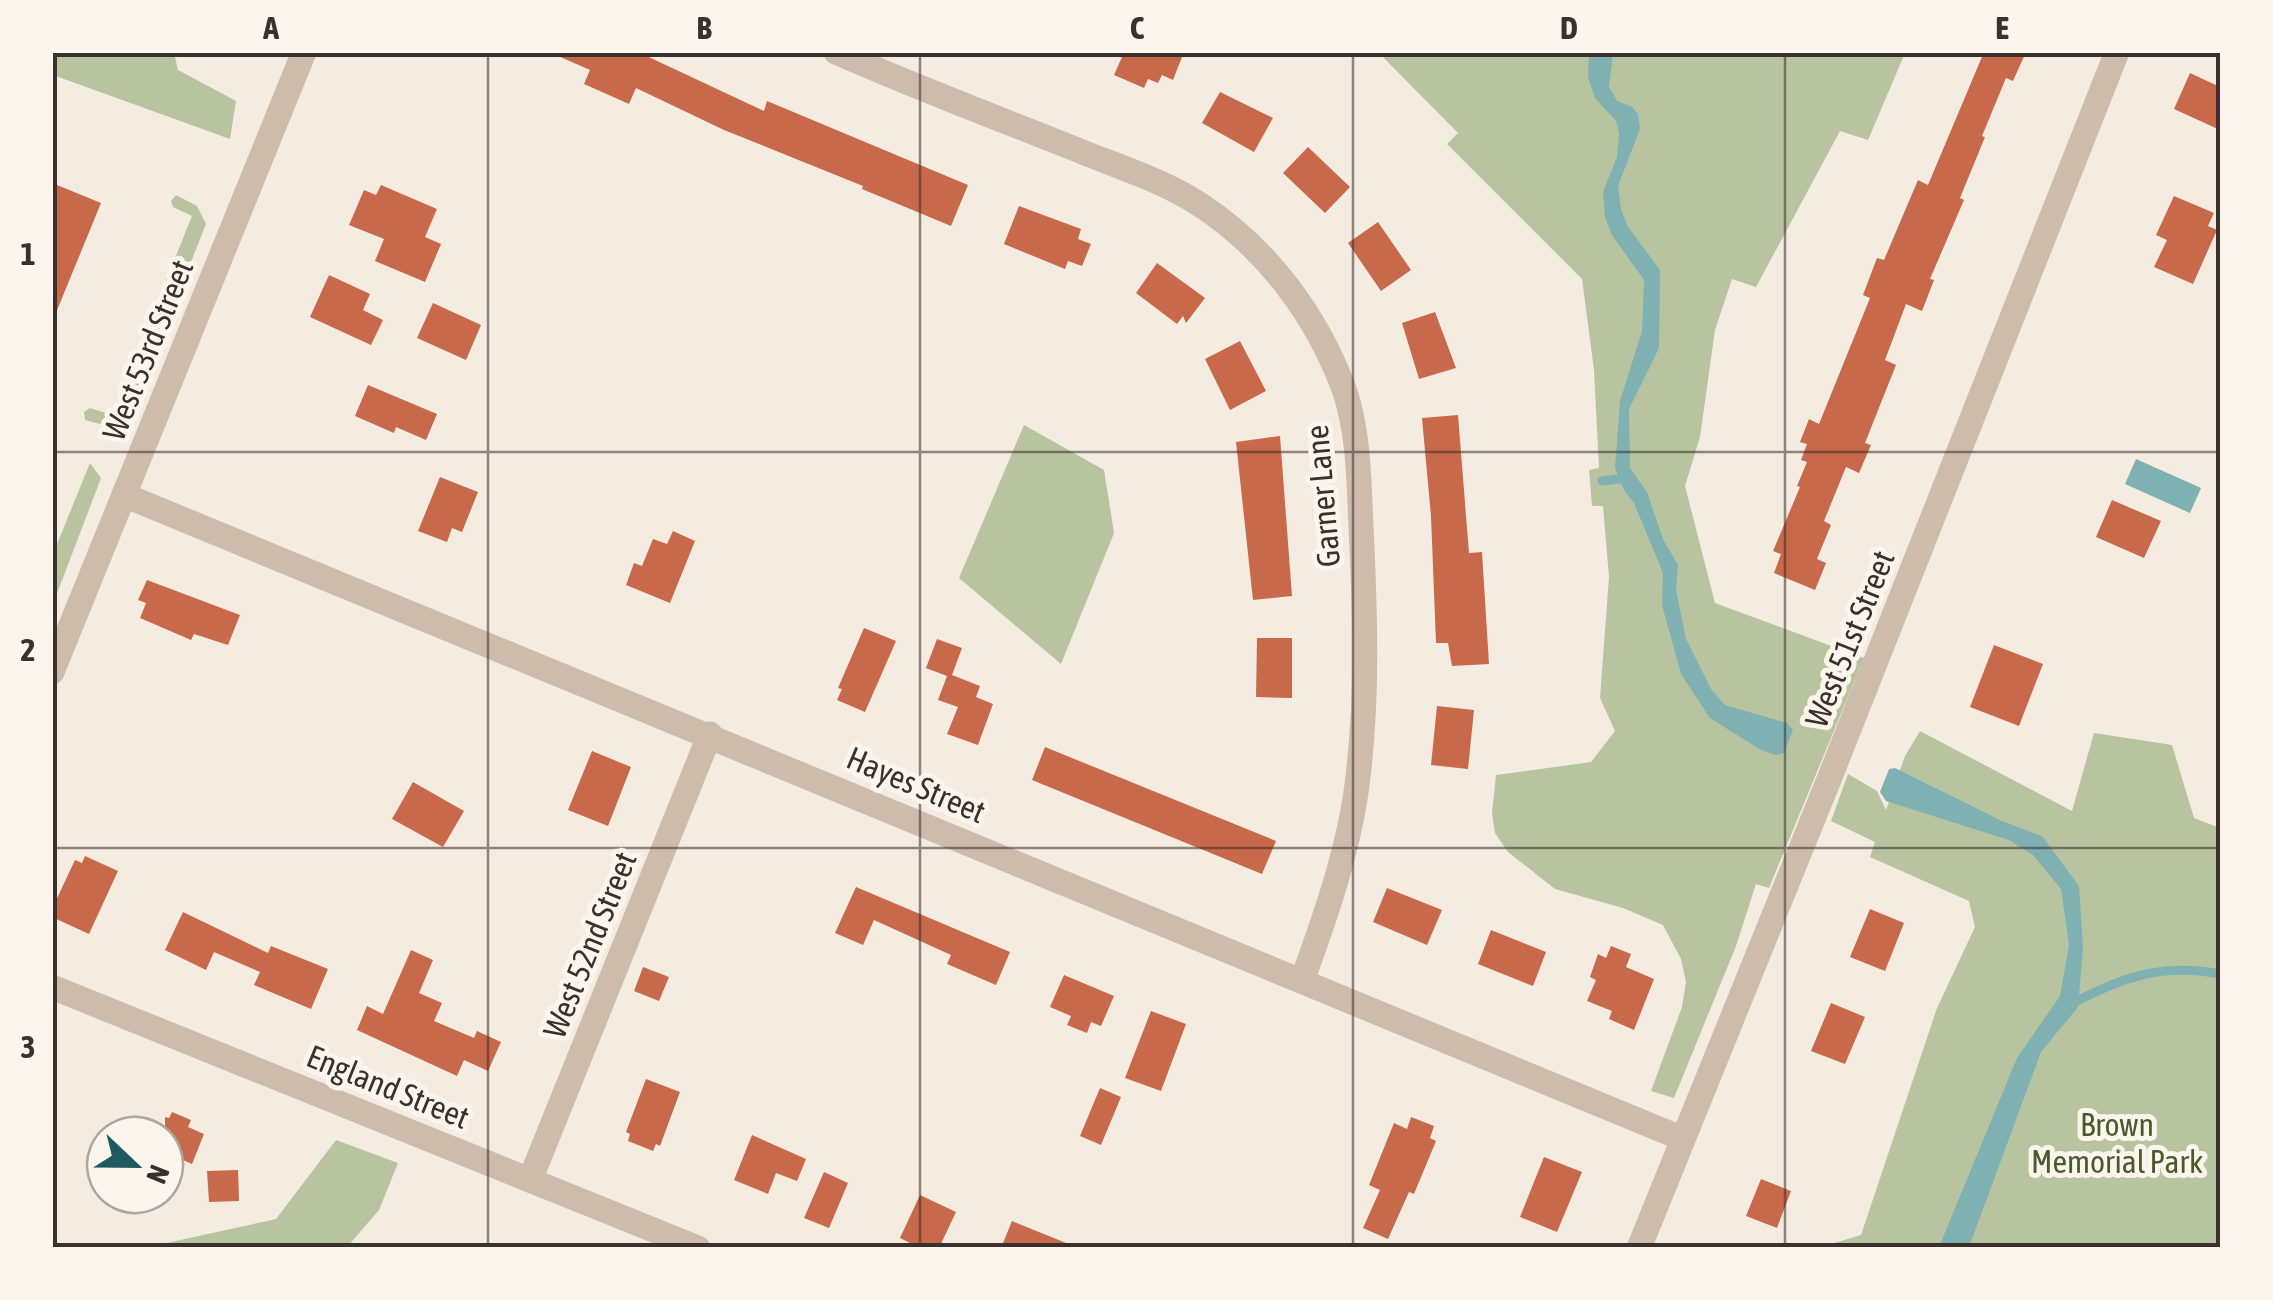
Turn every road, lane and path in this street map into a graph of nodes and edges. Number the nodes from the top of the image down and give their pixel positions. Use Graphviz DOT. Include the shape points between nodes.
graph roads {
  1 [pos="304,52"];
  2 [pos="836,52"];
  3 [pos="2117,52"];
  4 [pos="124,495"];
  5 [pos="54,665"];
  6 [pos="710,734"];
  7 [pos="1302,981"];
  8 [pos="52,987"];
  9 [pos="1681,1138"];
  10 [pos="530,1180"];
  11 [pos="698,1248"];
  12 [pos="1639,1248"];
  1 -- 4 [label="street, West 53rd Street"];
  2 -- 7 [label="street, Garner Lane" via="1198,203 1292,289 1318,335 1346,394 1357,459 1364,675 1358,779 1335,888"];
  3 -- 9 [label="street, West 51st Street"];
  4 -- 5 [label="street, West 53rd Street"];
  4 -- 6 [label="street, Hayes Street"];
  6 -- 7 [label="street, Hayes Street"];
  6 -- 10 [label="street, West 52nd Street"];
  7 -- 9 [label="street, Hayes Street"];
  8 -- 10 [label="street, England Street"];
  9 -- 12 [label="street, West 51st Street"];
  10 -- 11 [label="street, England Street"];
}
